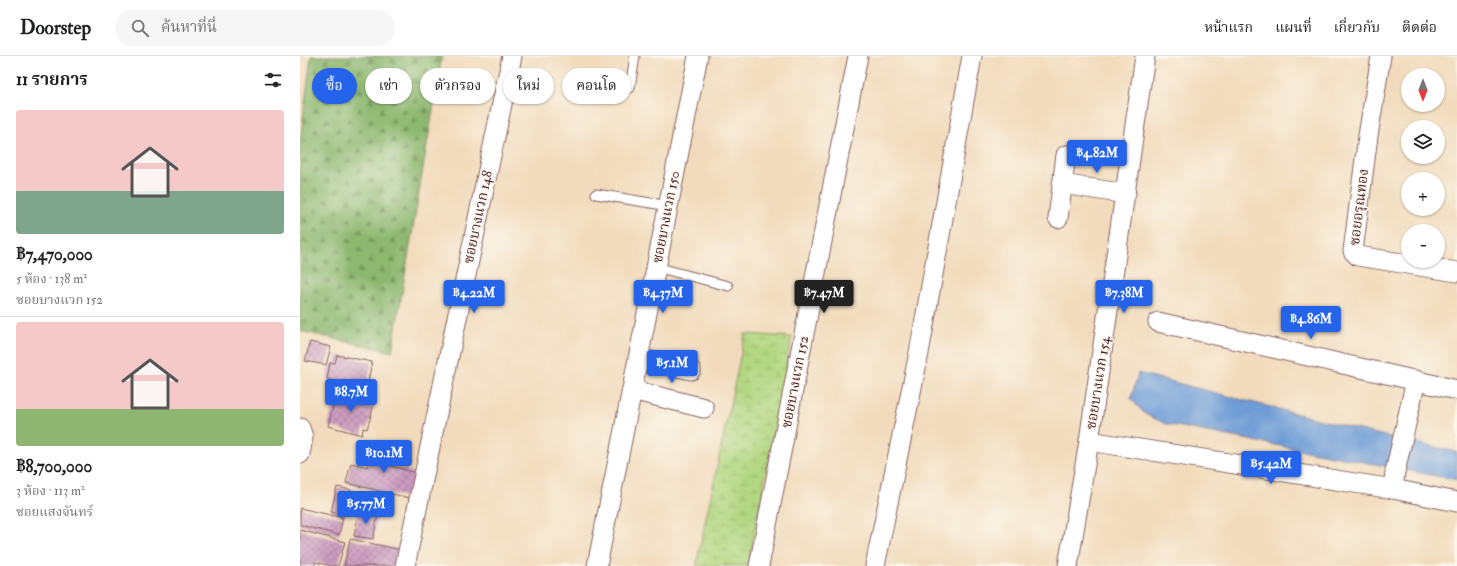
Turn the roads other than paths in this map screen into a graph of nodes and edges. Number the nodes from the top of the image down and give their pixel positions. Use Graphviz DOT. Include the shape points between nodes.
graph roads {
  1 [pos="512,56"];
  2 [pos="635,56"];
  3 [pos="698,56"];
  4 [pos="858,56"];
  5 [pos="972,56"];
  6 [pos="1145,56"];
  7 [pos="1381,56"];
  8 [pos="631,82"];
  9 [pos="1066,155"];
  10 [pos="1062,184"];
  11 [pos="596,194"];
  12 [pos="1126,194"];
  13 [pos="669,206"];
  14 [pos="1058,218"];
  15 [pos="656,267"];
  16 [pos="1457,272"];
  17 [pos="728,286"];
  18 [pos="1158,322"];
  19 [pos="638,358"];
  20 [pos="690,370"];
  21 [pos="1416,380"];
  22 [pos="632,390"];
  23 [pos="1457,390"];
  24 [pos="704,408"];
  25 [pos="300,428"];
  26 [pos="1089,441"];
  27 [pos="300,454"];
  28 [pos="1394,480"];
  29 [pos="1457,502"];
  30 [pos="405,566"];
  31 [pos="597,566"];
  32 [pos="759,566"];
  33 [pos="875,566"];
  34 [pos="1068,566"];
  1 -- 30 [label="street, ซอยบางแวก 148"];
  2 -- 8 [label="lane"];
  3 -- 13 [label="street, ซอยบางแวก 150"];
  4 -- 32 [label="street, ซอยบางแวก 152"];
  5 -- 33 [label="street" via="919,352"];
  6 -- 12 [label="street, ซอยบางแวก 154"];
  7 -- 16 [label="street, ซอยอรุณทอง" via="1352,251 1358,256"];
  9 -- 10 [label="street"];
  10 -- 12 [label="street"];
  10 -- 14 [label="street"];
  11 -- 13 [label="lane"];
  12 -- 26 [label="street, ซอยบางแวก 154"];
  13 -- 15 [label="street, ซอยบางแวก 150"];
  15 -- 17 [label="lane"];
  15 -- 19 [label="street, ซอยบางแวก 150"];
  18 -- 21 [label="street"];
  19 -- 20 [label="street"];
  19 -- 22 [label="street, ซอยบางแวก 150"];
  21 -- 23 [label="street"];
  21 -- 28 [label="street"];
  22 -- 24 [label="street"];
  22 -- 31 [label="street, ซอยบางแวก 150"];
  25 -- 27 [label="street" via="303,437"];
  26 -- 28 [label="street"];
  26 -- 34 [label="street, ซอยบางแวก 154"];
  28 -- 29 [label="street"];
}
